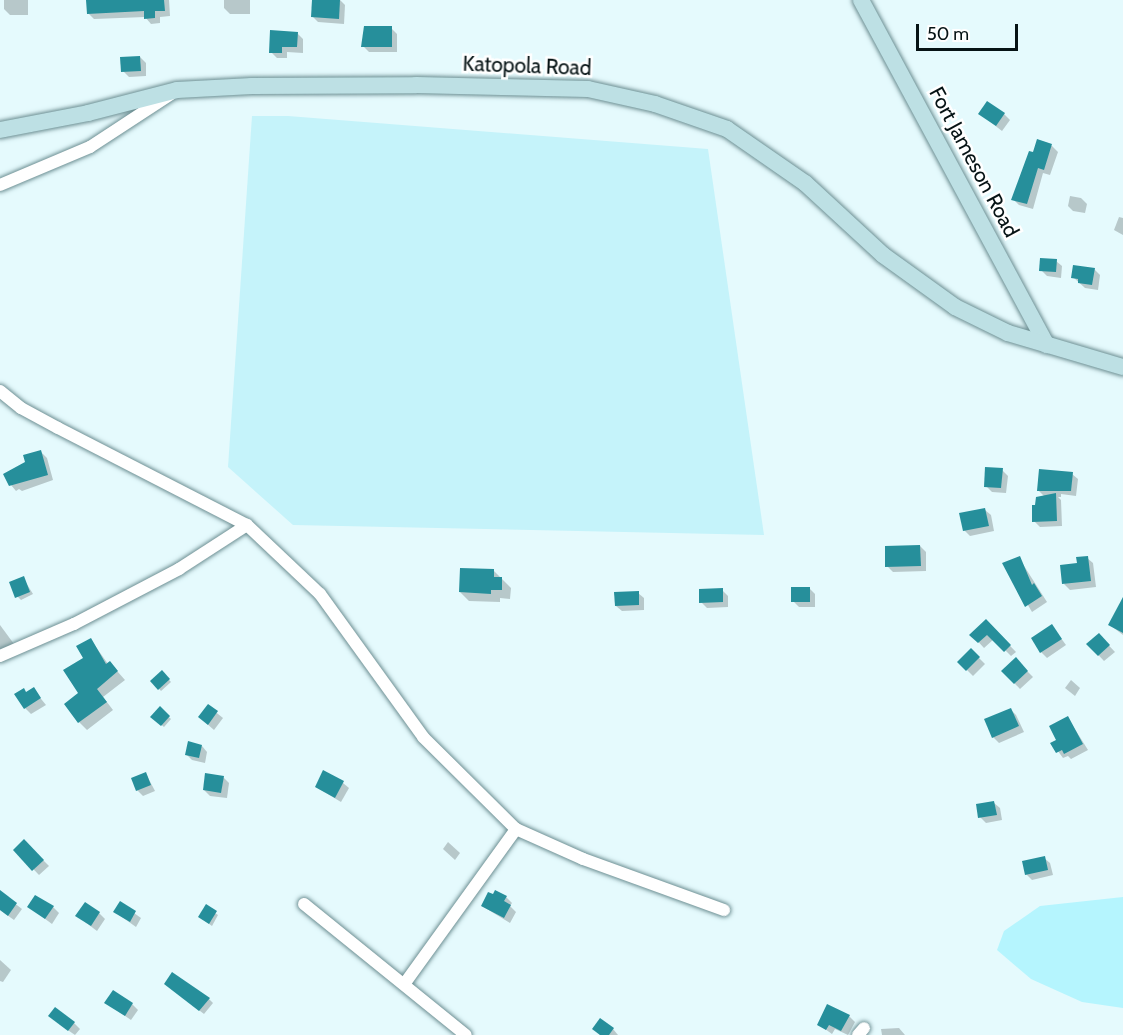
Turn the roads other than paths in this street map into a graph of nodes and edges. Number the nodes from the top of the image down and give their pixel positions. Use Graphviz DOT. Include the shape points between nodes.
graph roads {
  1 [pos="861,0"];
  2 [pos="177,90"];
  3 [pos="0,130"];
  4 [pos="0,185"];
  5 [pos="1047,345"];
  6 [pos="1123,367"];
  7 [pos="0,391"];
  8 [pos="247,525"];
  9 [pos="0,656"];
  10 [pos="516,829"];
  11 [pos="304,904"];
  12 [pos="724,910"];
  13 [pos="405,983"];
  14 [pos="466,1035"];
  1 -- 5 [label="street, Fort Jameson Road"];
  2 -- 3 [label="street, Katopola Road"];
  2 -- 4 [label="street" via="90,147"];
  2 -- 5 [label="street, Katopola Road" via="416,84 588,89 655,104 727,129 805,183 883,255 955,307 1008,333"];
  5 -- 6 [label="street, Katopola Road"];
  7 -- 8 [label="street" via="58,429"];
  8 -- 9 [label="street" via="179,569 74,624"];
  8 -- 10 [label="street" via="320,594 423,737"];
  10 -- 12 [label="street" via="583,859"];
  10 -- 13 [label="street"];
  11 -- 13 [label="street"];
  13 -- 14 [label="street"];
}
